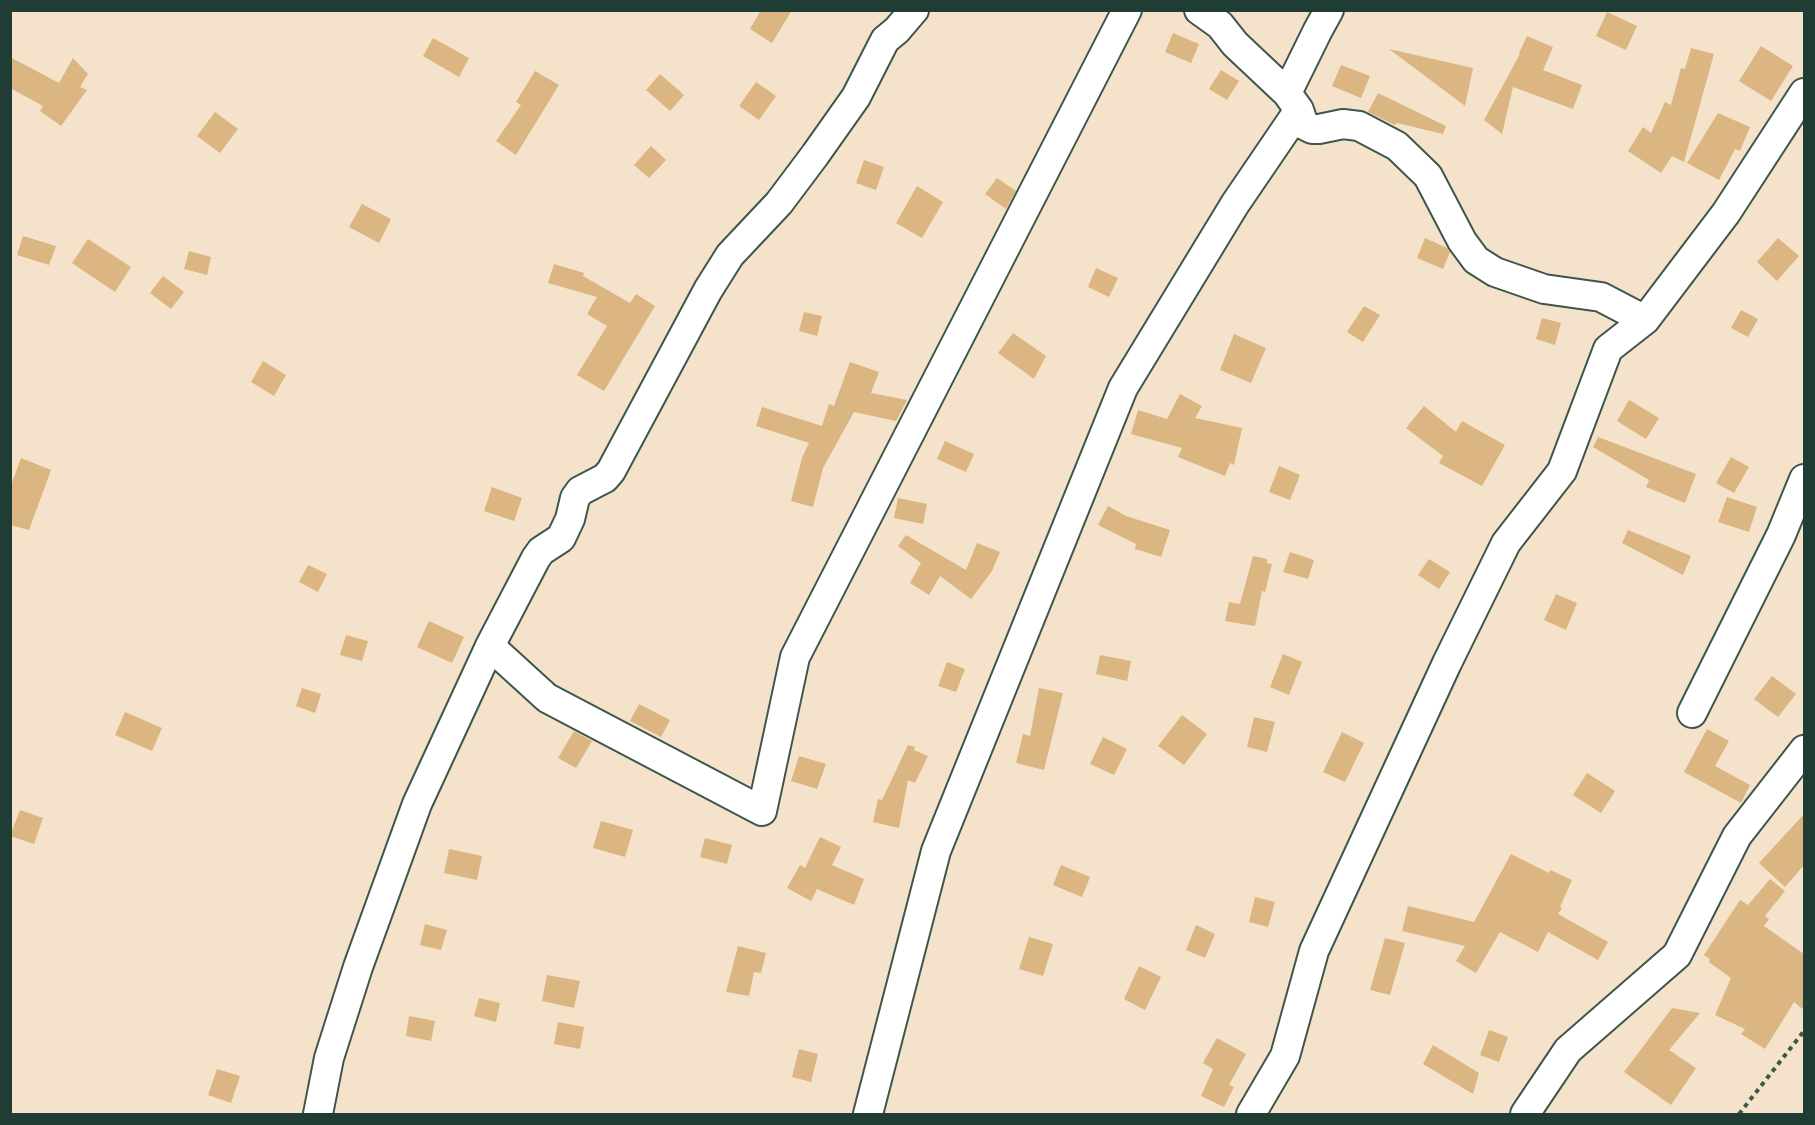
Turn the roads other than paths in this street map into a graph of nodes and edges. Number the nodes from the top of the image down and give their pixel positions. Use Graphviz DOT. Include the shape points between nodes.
graph roads {
  1 [pos="914,10"];
  2 [pos="1127,10"];
  3 [pos="1199,10"];
  4 [pos="1329,10"];
  5 [pos="1804,93"];
  6 [pos="1293,102"];
  7 [pos="1646,320"];
  8 [pos="1804,479"];
  9 [pos="490,646"];
  10 [pos="1692,712"];
  11 [pos="1804,750"];
  12 [pos="318,1114"];
  13 [pos="868,1114"];
  14 [pos="1251,1114"];
  15 [pos="1525,1114"];
  1 -- 9 [label="street" via="885,40 856,97 779,203 730,255 611,471 575,498 561,538 536,558"];
  2 -- 9 [label="street" via="795,657 762,811 547,698"];
  3 -- 6 [label="street" via="1221,25"];
  4 -- 6 [label="street"];
  5 -- 7 [label="street" via="1726,213"];
  6 -- 7 [label="street" via="1304,125 1312,129 1343,124 1359,126 1397,146 1428,176 1476,260 1495,272 1544,289 1601,297"];
  6 -- 13 [label="street" via="1123,388 936,850"];
  7 -- 14 [label="street" via="1608,349 1562,471 1506,543 1314,951 1285,1056"];
  8 -- 10 [label="street" via="1781,535"];
  9 -- 12 [label="street" via="417,804 354,979 329,1058"];
  11 -- 15 [label="street" via="1737,836 1677,955 1568,1050"];
}
